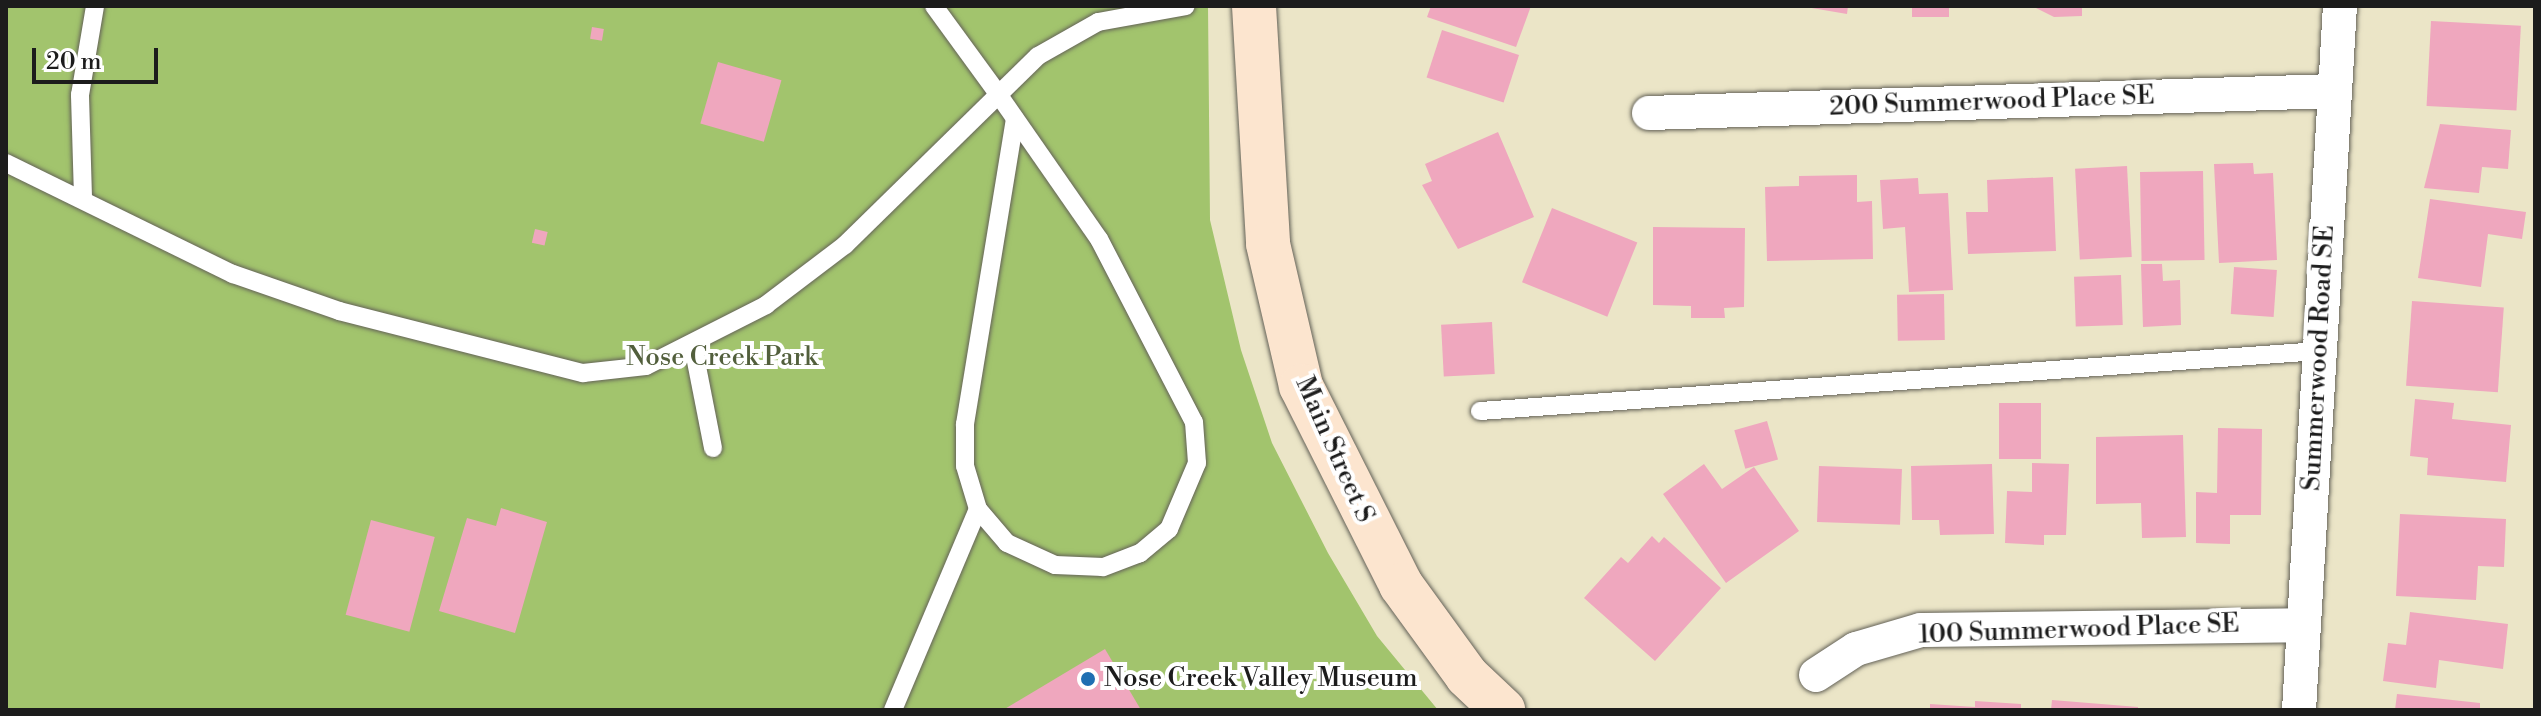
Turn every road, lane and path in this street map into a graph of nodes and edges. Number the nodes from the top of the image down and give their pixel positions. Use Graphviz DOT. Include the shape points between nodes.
graph roads {
  1 [pos="95,6"];
  2 [pos="934,6"];
  3 [pos="1186,6"];
  4 [pos="1254,6"];
  5 [pos="2340,6"];
  6 [pos="1140,8"];
  7 [pos="996,91"];
  8 [pos="2335,91"];
  9 [pos="1649,113"];
  10 [pos="1015,119"];
  11 [pos="6,163"];
  12 [pos="83,197"];
  13 [pos="693,346"];
  14 [pos="2320,351"];
  15 [pos="1480,411"];
  16 [pos="713,448"];
  17 [pos="978,509"];
  18 [pos="2304,625"];
  19 [pos="1816,675"];
  20 [pos="893,710"];
  21 [pos="1503,710"];
  22 [pos="2299,710"];
  1 -- 12 [label="lane" via="80,95"];
  2 -- 7 [label="lane"];
  3 -- 6 [label="lane"];
  4 -- 21 [label="main road, Main Street S" via="1268,244 1301,386 1401,585 1467,676"];
  5 -- 8 [label="street, Summerwood Road SE"];
  6 -- 7 [label="lane" via="1098,22 1038,56"];
  7 -- 10 [label="lane"];
  7 -- 13 [label="lane" via="845,245 766,305"];
  8 -- 9 [label="street, 200 Summerwood Place SE"];
  8 -- 14 [label="street, Summerwood Road SE"];
  10 -- 17 [label="lane" via="965,424 965,466"];
  10 -- 17 [label="lane" via="1099,239 1172,373 1194,422 1197,463 1169,529 1140,553 1103,567 1055,565 1007,543"];
  11 -- 12 [label="lane"];
  12 -- 13 [label="lane" via="233,274 454,343 583,373 646,366"];
  13 -- 16 [label="lane"];
  14 -- 15 [label="lane"];
  14 -- 18 [label="street, Summerwood Road SE"];
  17 -- 20 [label="lane"];
  18 -- 19 [label="street, 100 Summerwood Place SE" via="1921,630 1856,649"];
  18 -- 22 [label="street, Summerwood Road SE"];
}
